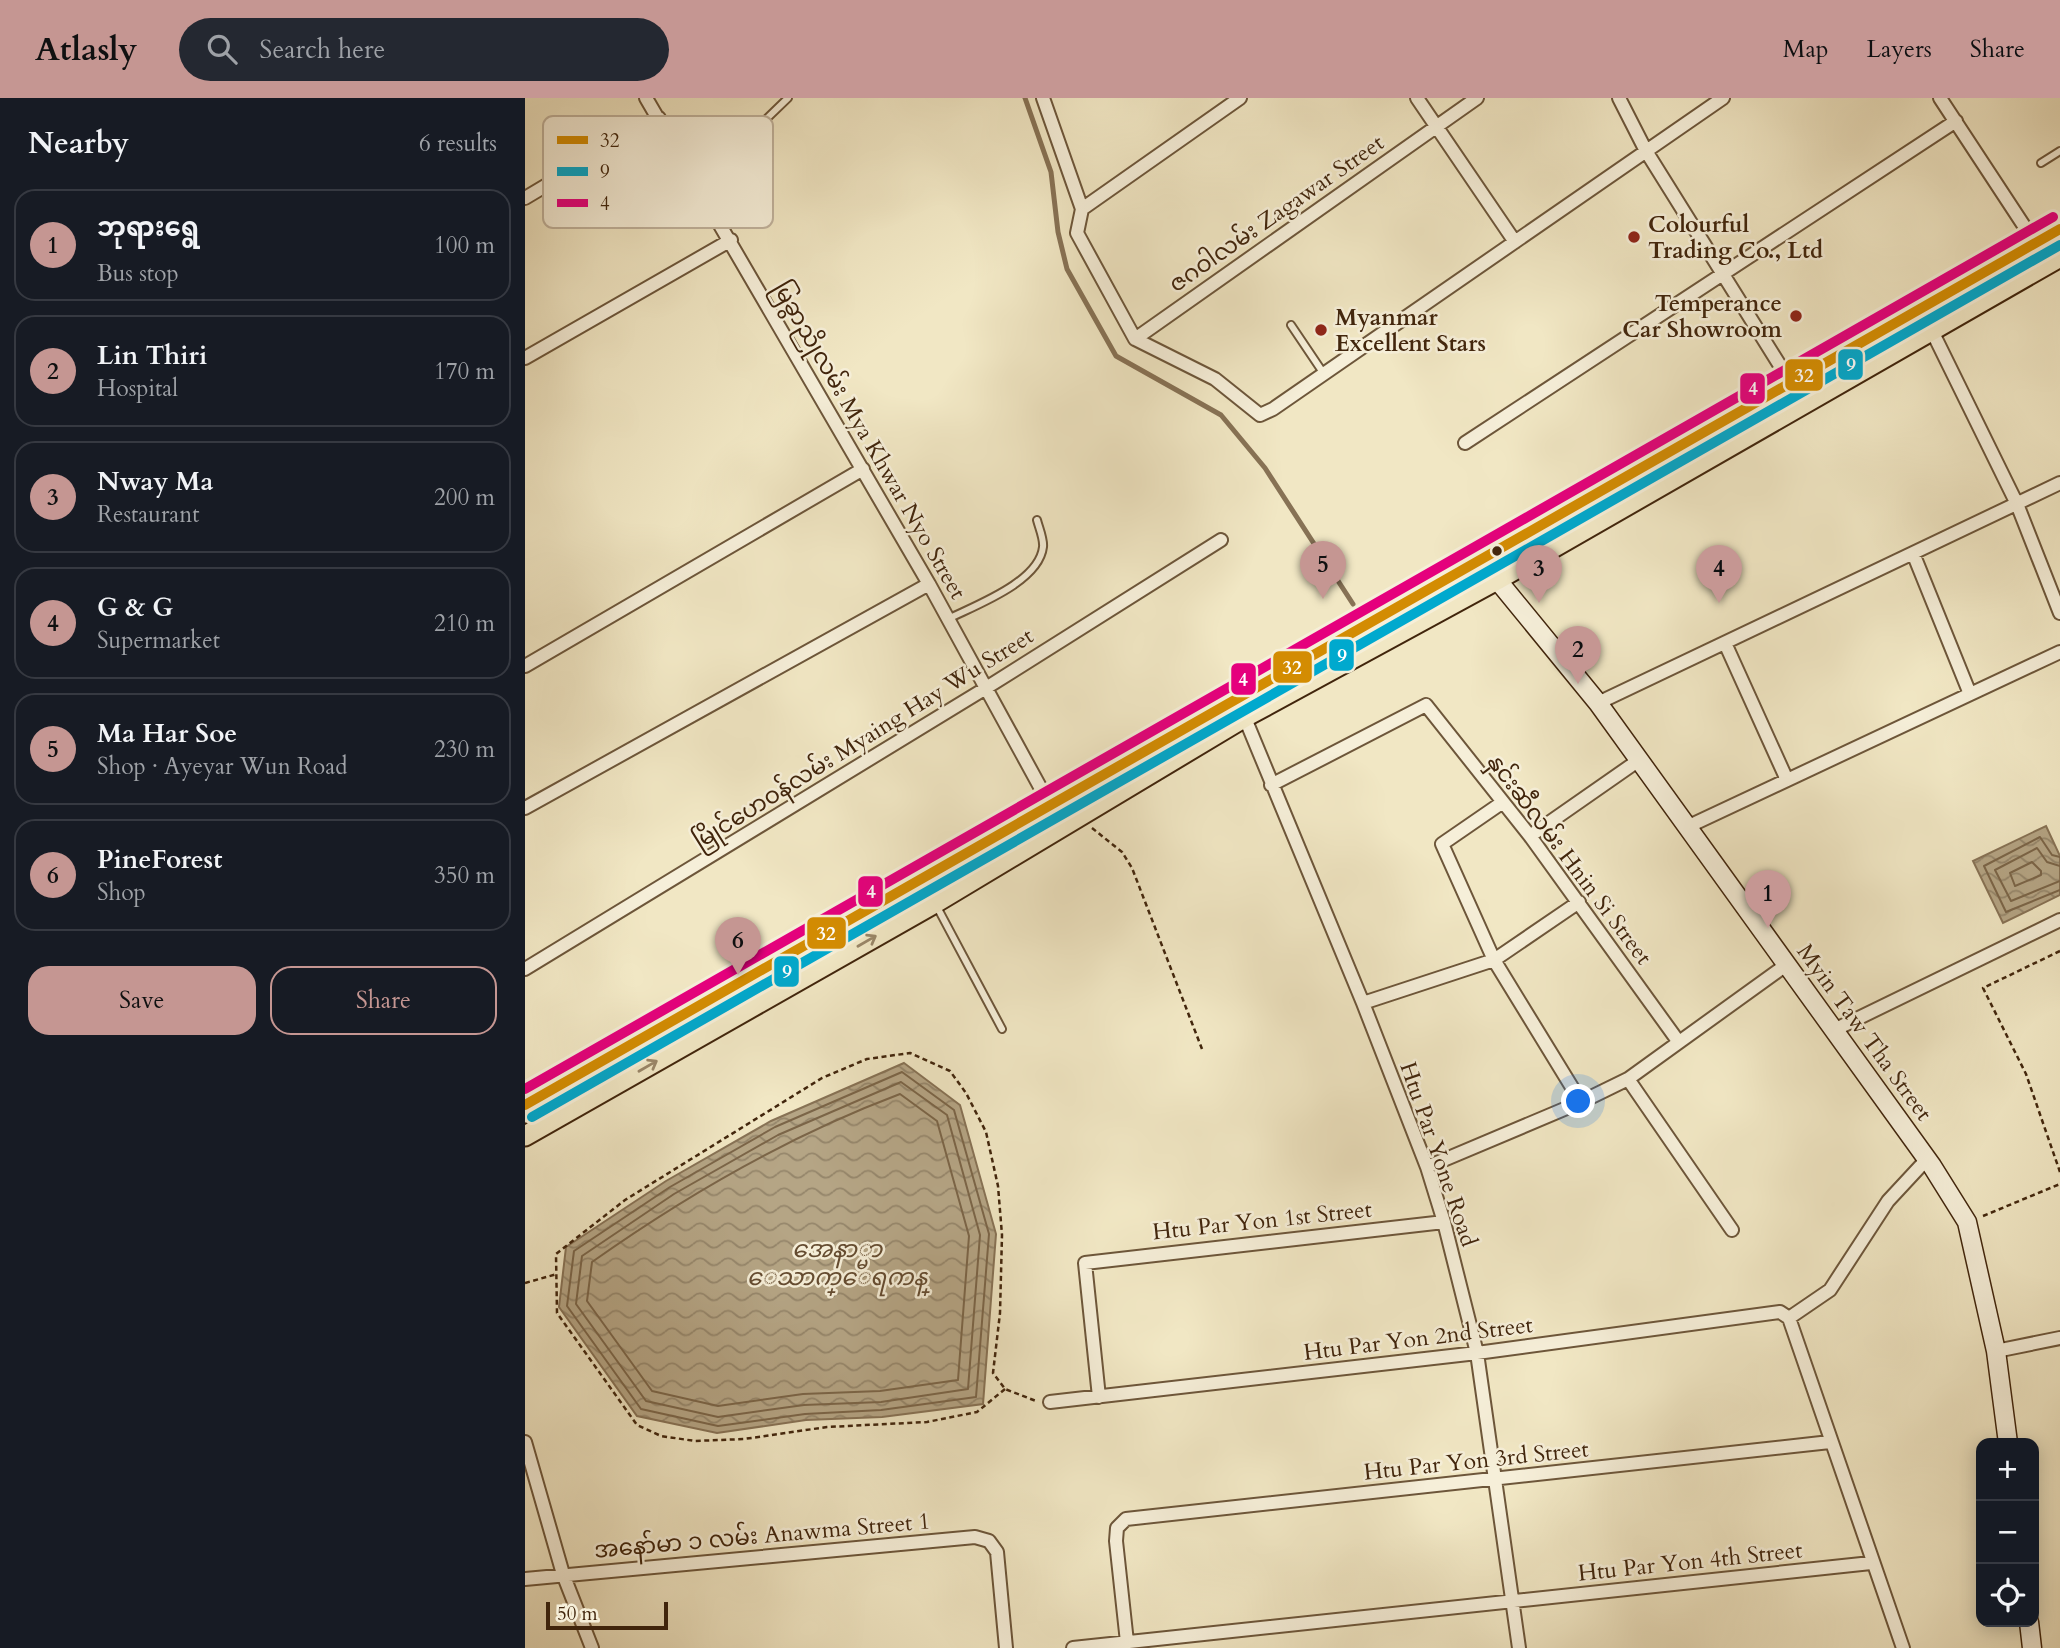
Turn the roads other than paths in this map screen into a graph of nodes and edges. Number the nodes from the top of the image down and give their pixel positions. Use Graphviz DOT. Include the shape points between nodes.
graph roads {
  1 [pos="646,98"];
  2 [pos="788,98"];
  3 [pos="1043,98"];
  4 [pos="1240,98"];
  5 [pos="1417,98"];
  6 [pos="1477,98"];
  7 [pos="1619,98"];
  8 [pos="1723,98"];
  9 [pos="1940,98"];
  10 [pos="658,116"];
  11 [pos="769,116"];
  12 [pos="1956,121"];
  13 [pos="1436,126"];
  14 [pos="2060,150"];
  15 [pos="1646,151"];
  16 [pos="2041,163"];
  17 [pos="543,187"];
  18 [pos="525,198"];
  19 [pos="1082,209"];
  20 [pos="724,228"];
  21 [pos="2060,229"];
  22 [pos="731,240"];
  23 [pos="1515,242"];
  24 [pos="2037,243"];
  25 [pos="2055,260"];
  26 [pos="1726,275"];
  27 [pos="1291,325"];
  28 [pos="1932,331"];
  29 [pos="1135,339"];
  30 [pos="525,358"];
  31 [pos="1324,374"];
  32 [pos="1792,383"];
  33 [pos="1804,404"];
  34 [pos="1465,443"];
  35 [pos="863,469"];
  36 [pos="2060,483"];
  37 [pos="2017,504"];
  38 [pos="1037,520"];
  39 [pos="1221,540"];
  40 [pos="1913,553"];
  41 [pos="1481,559"];
  42 [pos="1497,580"];
  43 [pos="929,584"];
  44 [pos="2060,612"];
  45 [pos="948,619"];
  46 [pos="1725,643"];
  47 [pos="2060,652"];
  48 [pos="525,666"];
  49 [pos="986,688"];
  50 [pos="1971,694"];
  51 [pos="1234,699"];
  52 [pos="1598,703"];
  53 [pos="1245,717"];
  54 [pos="1639,761"];
  55 [pos="1787,780"];
  56 [pos="1271,785"];
  57 [pos="1503,802"];
  58 [pos="1051,807"];
  59 [pos="525,808"];
  60 [pos="1687,827"];
  61 [pos="1530,836"];
  62 [pos="1579,902"];
  63 [pos="935,903"];
  64 [pos="2060,920"];
  65 [pos="1494,960"];
  66 [pos="1786,965"];
  67 [pos="525,969"];
  68 [pos="1363,1003"];
  69 [pos="1002,1029"];
  70 [pos="1834,1030"];
  71 [pos="1678,1041"];
  72 [pos="1628,1079"];
  73 [pos="1581,1102"];
  74 [pos="525,1105"];
  75 [pos="525,1136"];
  76 [pos="1927,1159"];
  77 [pos="1427,1167"];
  78 [pos="1444,1222"];
  79 [pos="1732,1230"];
  80 [pos="1789,1318"];
  81 [pos="2060,1338"];
  82 [pos="1996,1351"];
  83 [pos="1477,1353"];
  84 [pos="1099,1397"];
  85 [pos="1050,1402"];
  86 [pos="2007,1438"];
  87 [pos="525,1442"];
  88 [pos="1830,1442"];
  89 [pos="1496,1480"];
  90 [pos="1871,1563"];
  91 [pos="563,1574"];
  92 [pos="525,1579"];
  93 [pos="1513,1601"];
  94 [pos="2030,1627"];
  95 [pos="1127,1642"];
  96 [pos="592,1648"];
  97 [pos="1006,1648"];
  98 [pos="1073,1648"];
  99 [pos="1520,1648"];
  100 [pos="1903,1648"];
  101 [pos="2032,1648"];
  1 -- 10 [label="street, မြခွာညိုလမ်း Mya Khwar Nyo Street"];
  2 -- 11 [label="lane"];
  3 -- 19 [label="street"];
  4 -- 19 [label="street"];
  5 -- 13 [label="street"];
  6 -- 13 [label="street, ဇဂဝါလမ်း Zagawar Street"];
  7 -- 15 [label="street"];
  8 -- 15 [label="street"];
  9 -- 12 [label="street"];
  12 -- 24 [label="street"];
  12 -- 26 [label="street"];
  13 -- 23 [label="street"];
  13 -- 29 [label="street, ဇဂဝါလမ်း Zagawar Street"];
  14 -- 16 [label="lane"];
  15 -- 23 [label="street"];
  15 -- 26 [label="street"];
  17 -- 18 [label="street"];
  19 -- 29 [label="street" via="1077,233"];
  20 -- 22 [label="street, မြခွာညိုလမ်း Mya Khwar Nyo Street"];
  21 -- 24 [label="main road"];
  22 -- 30 [label="street"];
  22 -- 35 [label="street, မြခွာညိုလမ်း Mya Khwar Nyo Street"];
  23 -- 31 [label="street"];
  24 -- 25 [label="street"];
  24 -- 32 [label="main road"];
  25 -- 28 [label="main road"];
  26 -- 32 [label="street"];
  26 -- 34 [label="street"];
  27 -- 31 [label="lane"];
  28 -- 33 [label="main road"];
  28 -- 37 [label="street"];
  29 -- 31 [label="street" via="1215,379 1260,415"];
  32 -- 33 [label="street"];
  32 -- 41 [label="main road"];
  33 -- 42 [label="main road"];
  35 -- 43 [label="street, မြခွာညိုလမ်း Mya Khwar Nyo Street"];
  35 -- 48 [label="street"];
  36 -- 37 [label="street"];
  37 -- 40 [label="street"];
  37 -- 44 [label="street"];
  38 -- 45 [label="lane" via="1043,547 1035,566 1018,583"];
  39 -- 49 [label="street, မြိုင်ဟေဝန်လမ်း Myaing Hay Wu Street"];
  40 -- 46 [label="street"];
  40 -- 50 [label="street"];
  41 -- 42 [label="main road, Myin Taw Tha Street"];
  41 -- 51 [label="main road"];
  42 -- 52 [label="main road, Myin Taw Tha Street"];
  42 -- 53 [label="main road"];
  43 -- 45 [label="street, မြခွာညိုလမ်း Mya Khwar Nyo Street"];
  43 -- 59 [label="street"];
  45 -- 49 [label="street, မြခွာညိုလမ်း Mya Khwar Nyo Street"];
  46 -- 52 [label="street"];
  46 -- 55 [label="street"];
  47 -- 50 [label="street"];
  49 -- 58 [label="street, မြခွာညိုလမ်း Mya Khwar Nyo Street"];
  49 -- 67 [label="street, မြိုင်ဟေဝန်လမ်း Myaing Hay Wu Street"];
  50 -- 55 [label="street"];
  51 -- 53 [label="street, Htu Par Yone Road"];
  51 -- 58 [label="main road"];
  52 -- 54 [label="main road, Myin Taw Tha Street"];
  53 -- 56 [label="street, Htu Par Yone Road"];
  53 -- 63 [label="main road"];
  54 -- 60 [label="main road, Myin Taw Tha Street"];
  54 -- 61 [label="street"];
  55 -- 60 [label="street"];
  56 -- 57 [label="street, နှင်းဆီလမ်း Hnin Si Street" via="1426,705"];
  56 -- 68 [label="street, Htu Par Yone Road"];
  57 -- 61 [label="street, နှင်းဆီလမ်း Hnin Si Street"];
  57 -- 65 [label="street" via="1442,844"];
  58 -- 74 [label="main road"];
  60 -- 66 [label="main road, Myin Taw Tha Street"];
  61 -- 62 [label="street, နှင်းဆီလမ်း Hnin Si Street"];
  62 -- 65 [label="street"];
  62 -- 71 [label="street, နှင်းဆီလမ်း Hnin Si Street"];
  63 -- 69 [label="lane"];
  75 -- 63 [label="main road, one-way"];
  64 -- 70 [label="street"];
  65 -- 68 [label="street"];
  65 -- 73 [label="street"];
  66 -- 70 [label="main road, Myin Taw Tha Street"];
  66 -- 71 [label="street"];
  68 -- 77 [label="street, Htu Par Yone Road"];
  70 -- 76 [label="main road, Myin Taw Tha Street"];
  71 -- 72 [label="street"];
  72 -- 73 [label="street"];
  72 -- 79 [label="street"];
  73 -- 77 [label="street"];
  76 -- 80 [label="street" via="1888,1201 1830,1290"];
  76 -- 82 [label="main road, Myin Taw Tha Street" via="1967,1222"];
  77 -- 78 [label="street, Htu Par Yone Road"];
  78 -- 83 [label="street, Htu Par Yone Road"];
  78 -- 84 [label="street, Htu Par Yon 1st Street" via="1085,1263"];
  80 -- 83 [label="street, Htu Par Yon 2nd Street" via="1780,1312"];
  80 -- 88 [label="street"];
  81 -- 82 [label="street"];
  82 -- 86 [label="main road, Myin Taw Tha Street"];
  83 -- 84 [label="street, Htu Par Yon 2nd Street"];
  83 -- 89 [label="street, Htu Par Yone Road"];
  84 -- 85 [label="street, Htu Par Yon 2nd Street"];
  87 -- 91 [label="street"];
  88 -- 89 [label="street, Htu Par Yon 3rd Street"];
  88 -- 90 [label="street"];
  89 -- 93 [label="street, Htu Par Yone Road"];
  89 -- 95 [label="street, Htu Par Yon 3rd Street" via="1126,1519 1117,1528 1116,1541"];
  90 -- 93 [label="street, Htu Par Yon 4th Street"];
  90 -- 100 [label="street"];
  91 -- 92 [label="street, အနော်မာ ၁ လမ်း Anawma Street 1"];
  91 -- 96 [label="street"];
  91 -- 97 [label="street, အနော်မာ ၁ လမ်း Anawma Street 1" via="975,1537 989,1541 996,1552"];
  93 -- 95 [label="street, Htu Par Yon 4th Street"];
  93 -- 99 [label="street, Htu Par Yone Road"];
  94 -- 101 [label="main road"];
  95 -- 98 [label="street, Htu Par Yon 4th Street"];
}
